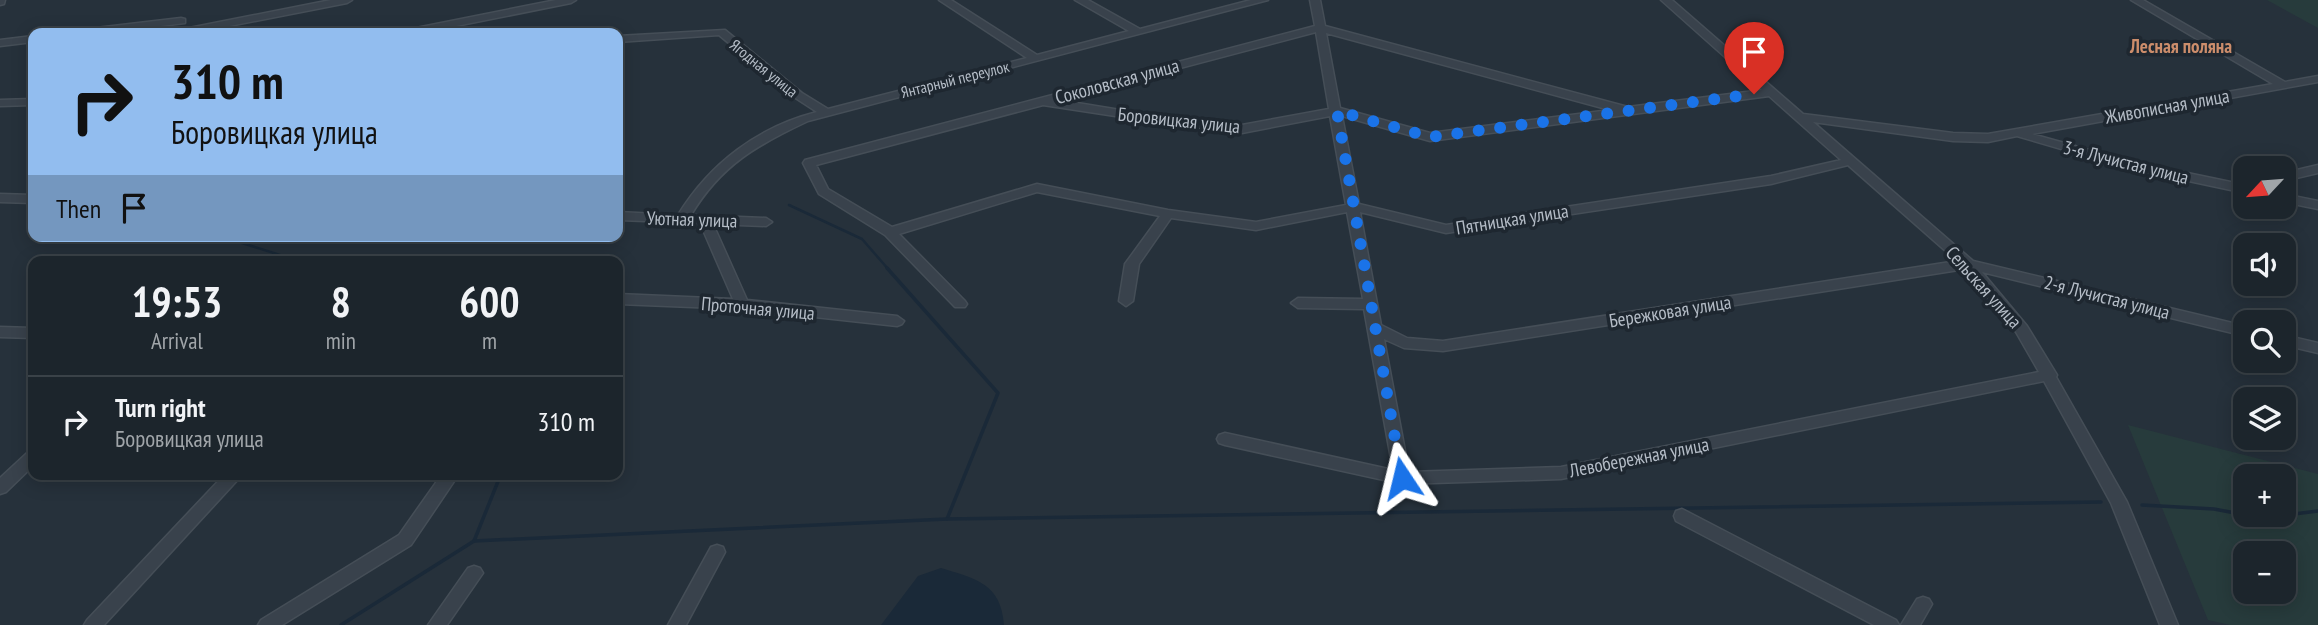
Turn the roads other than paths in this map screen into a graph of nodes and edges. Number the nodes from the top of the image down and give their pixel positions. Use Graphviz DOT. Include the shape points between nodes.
graph roads {
  1 [pos="347,0"];
  2 [pos="571,0"];
  3 [pos="944,0"];
  4 [pos="1080,0"];
  5 [pos="1263,0"];
  6 [pos="1315,0"];
  7 [pos="1666,0"];
  8 [pos="2136,0"];
  9 [pos="181,21"];
  10 [pos="122,28"];
  11 [pos="204,28"];
  12 [pos="431,28"];
  13 [pos="1320,28"];
  14 [pos="1138,32"];
  15 [pos="623,39"];
  16 [pos="28,40"];
  17 [pos="0,43"];
  18 [pos="1034,58"];
  19 [pos="2318,79"];
  20 [pos="2283,85"];
  21 [pos="1771,92"];
  22 [pos="1042,101"];
  23 [pos="28,102"];
  24 [pos="0,103"];
  25 [pos="1337,111"];
  26 [pos="1628,111"];
  27 [pos="825,112"];
  28 [pos="1800,117"];
  29 [pos="2016,133"];
  30 [pos="1851,161"];
  31 [pos="2318,169"];
  32 [pos="2296,174"];
  33 [pos="2233,185"];
  34 [pos="0,198"];
  35 [pos="28,199"];
  36 [pos="2296,200"];
  37 [pos="2318,205"];
  38 [pos="1354,207"];
  39 [pos="1168,214"];
  40 [pos="623,216"];
  41 [pos="682,219"];
  42 [pos="705,220"];
  43 [pos="766,222"];
  44 [pos="890,232"];
  45 [pos="1968,264"];
  46 [pos="623,299"];
  47 [pos="1126,301"];
  48 [pos="1298,303"];
  49 [pos="742,304"];
  50 [pos="960,304"];
  51 [pos="1369,304"];
  52 [pos="897,321"];
  53 [pos="1375,328"];
  54 [pos="2233,328"];
  55 [pos="0,332"];
  56 [pos="28,333"];
  57 [pos="2296,343"];
  58 [pos="2318,348"];
  59 [pos="2050,375"];
  60 [pos="1225,439"];
  61 [pos="28,462"];
  62 [pos="1402,478"];
  63 [pos="229,480"];
  64 [pos="447,480"];
  65 [pos="0,488"];
  66 [pos="1682,516"];
  67 [pos="717,552"];
  68 [pos="474,573"];
  69 [pos="1923,604"];
  70 [pos="93,625"];
  71 [pos="267,625"];
  72 [pos="437,625"];
  73 [pos="677,625"];
  74 [pos="1889,625"];
  75 [pos="1910,625"];
  76 [pos="2169,625"];
  1 -- 11 [label="street"];
  2 -- 12 [label="street"];
  3 -- 18 [label="street"];
  4 -- 14 [label="street"];
  5 -- 14 [label="street, Янтарный переулок"];
  6 -- 13 [label="street"];
  7 -- 21 [label="street, Сельская улица"];
  8 -- 20 [label="street"];
  9 -- 10 [label="street"];
  13 -- 22 [label="street, Соколовская улица"];
  13 -- 25 [label="street"];
  13 -- 26 [label="street, Соколовская улица"];
  14 -- 18 [label="street, Янтарный переулок"];
  15 -- 27 [label="street, Ягодная улица" via="721,32"];
  16 -- 17 [label="street"];
  18 -- 27 [label="street, Янтарный переулок"];
  19 -- 20 [label="street, Живописная улица"];
  20 -- 29 [label="street, Живописная улица"];
  21 -- 26 [label="street, Боровицкая улица"];
  21 -- 28 [label="street, Сельская улица"];
  22 -- 25 [label="street, Боровицкая улица" via="1242,129"];
  22 -- 44 [label="street, Соколовская улица" via="809,163 823,191"];
  23 -- 24 [label="street"];
  25 -- 26 [label="street, Боровицкая улица" via="1430,137"];
  25 -- 38 [label="street"];
  27 -- 41 [label="street, Янтарный переулок" via="755,142 726,161 701,186"];
  28 -- 29 [label="street, Живописная улица" via="1953,137"];
  28 -- 30 [label="street, Сельская улица"];
  29 -- 33 [label="street, 3-я Лучистая улица" via="2123,163"];
  30 -- 38 [label="street, Пятницкая улица" via="1771,180 1446,229"];
  30 -- 45 [label="street, Сельская улица"];
  31 -- 32 [label="street"];
  34 -- 35 [label="street"];
  36 -- 37 [label="street"];
  38 -- 39 [label="street, Пятницкая улица" via="1256,226"];
  38 -- 51 [label="street"];
  39 -- 44 [label="street, Пятницкая улица" via="1037,188"];
  39 -- 47 [label="street" via="1132,264"];
  40 -- 41 [label="street, Уютная улица"];
  41 -- 42 [label="street, Уютная улица"];
  42 -- 43 [label="street, Уютная улица"];
  42 -- 49 [label="street"];
  44 -- 50 [label="street, Соколовская улица"];
  45 -- 53 [label="street, Бережковая улица" via="1443,346 1404,343"];
  45 -- 54 [label="street, 2-я Лучистая улица"];
  45 -- 59 [label="street, Сельская улица" via="2022,329"];
  46 -- 49 [label="street, Проточная улица"];
  48 -- 51 [label="street"];
  49 -- 52 [label="street, Проточная улица"];
  51 -- 53 [label="street"];
  53 -- 62 [label="street"];
  55 -- 56 [label="street"];
  57 -- 58 [label="street"];
  59 -- 62 [label="street, Левобережная улица" via="1561,473"];
  59 -- 76 [label="street, Сельская улица" via="2119,502"];
  60 -- 62 [label="street, Левобережная улица"];
  61 -- 65 [label="street"];
  63 -- 70 [label="street"];
  64 -- 71 [label="street" via="405,540"];
  66 -- 74 [label="street"];
  67 -- 73 [label="street"];
  68 -- 72 [label="street"];
  69 -- 75 [label="street"];
}
